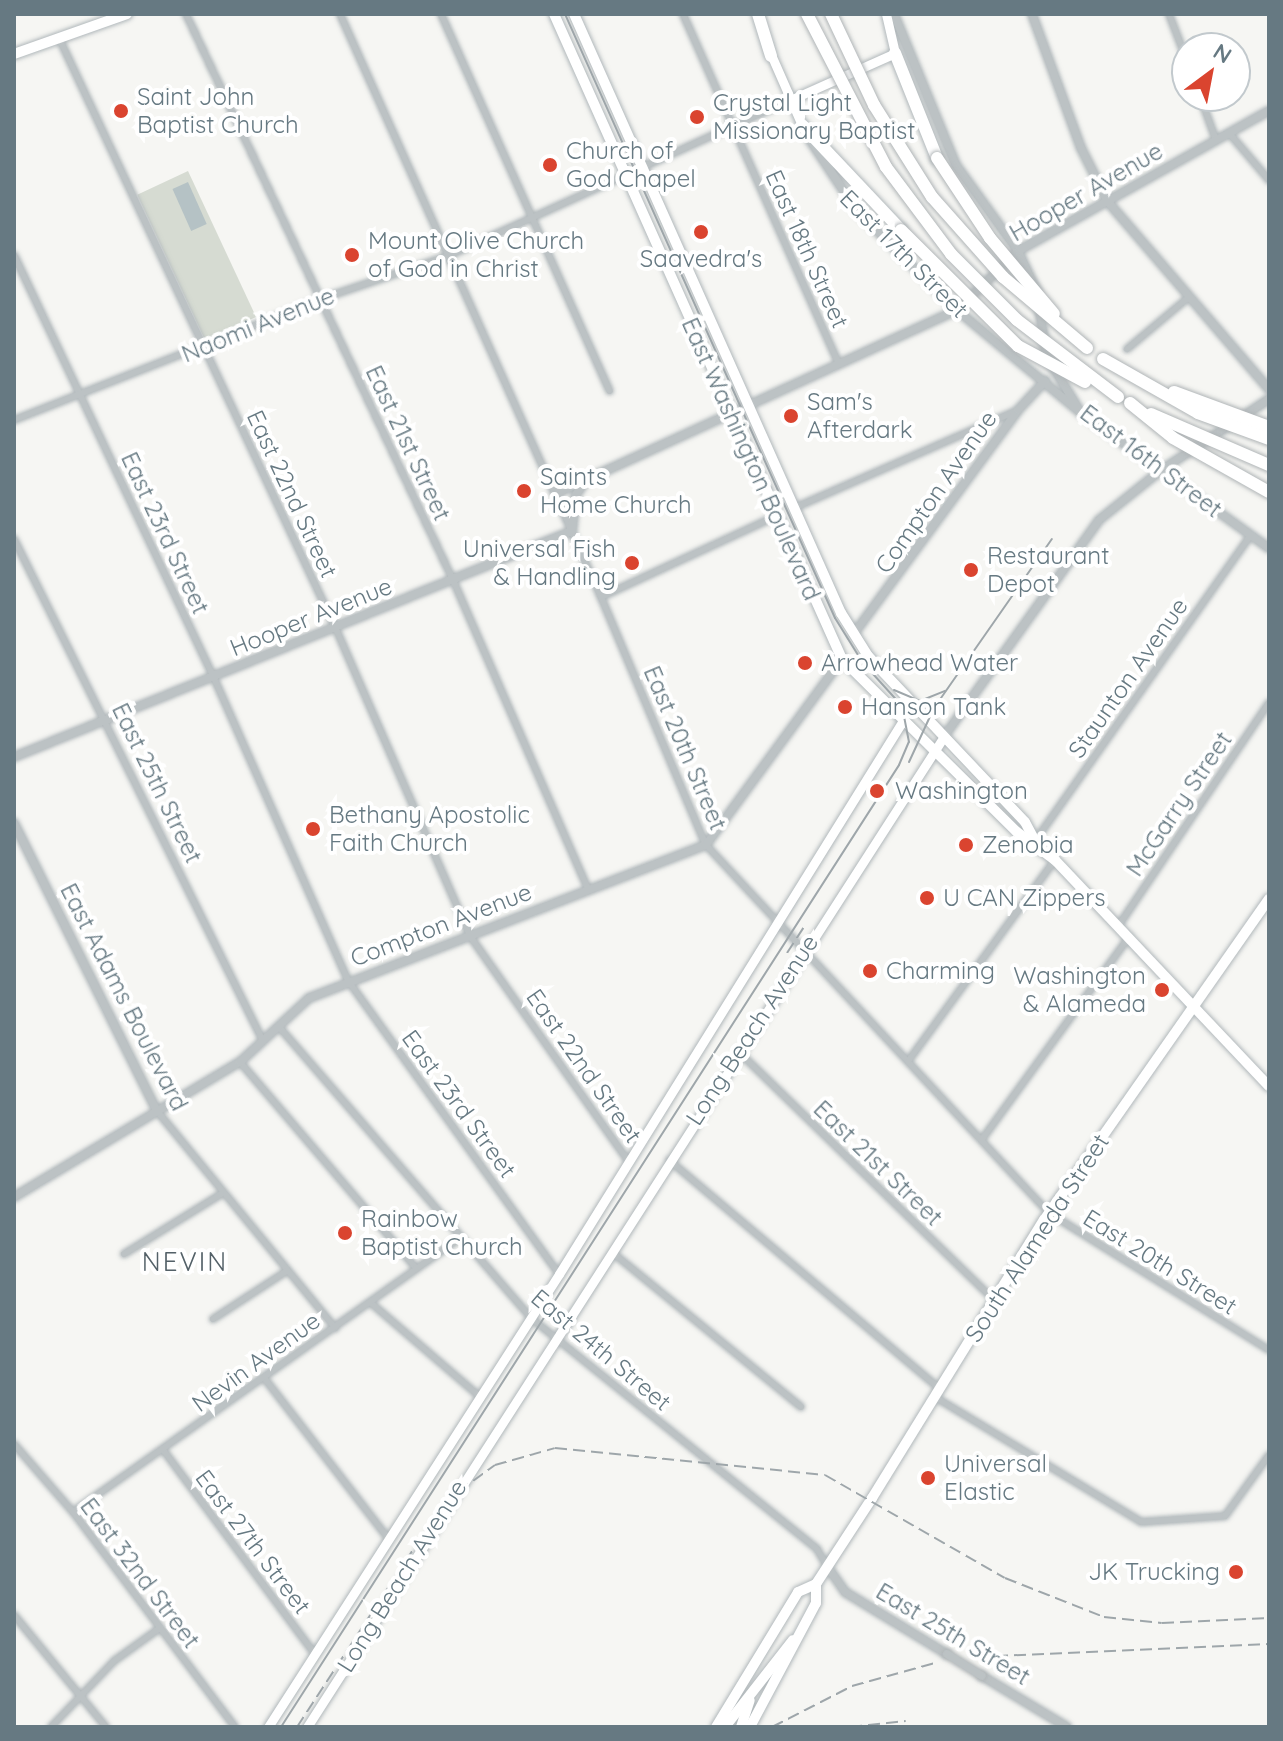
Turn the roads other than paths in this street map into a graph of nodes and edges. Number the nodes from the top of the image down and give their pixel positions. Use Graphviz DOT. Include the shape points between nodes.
graph roads {
  1 [pos="124,14"];
  2 [pos="186,14"];
  3 [pos="340,14"];
  4 [pos="441,14"];
  5 [pos="554,14"];
  6 [pos="574,14"];
  7 [pos="683,14"];
  8 [pos="756,14"];
  9 [pos="807,14"];
  10 [pos="831,14"];
  11 [pos="886,14"];
  12 [pos="894,14"];
  13 [pos="1032,14"];
  14 [pos="59,38"];
  15 [pos="895,53"];
  16 [pos="14,54"];
  17 [pos="771,56"];
  18 [pos="790,100"];
  19 [pos="1269,111"];
  20 [pos="1206,112"];
  21 [pos="802,125"];
  22 [pos="733,126"];
  23 [pos="1229,133"];
  24 [pos="1216,140"];
  25 [pos="643,168"];
  26 [pos="626,175"];
  27 [pos="1269,180"];
  28 [pos="1108,202"];
  29 [pos="533,219"];
  30 [pos="1018,251"];
  31 [pos="14,255"];
  32 [pos="448,256"];
  33 [pos="1189,297"];
  34 [pos="321,299"];
  35 [pos="957,310"];
  36 [pos="203,348"];
  37 [pos="1087,348"];
  38 [pos="1127,349"];
  39 [pos="1103,359"];
  40 [pos="840,368"];
  41 [pos="1054,375"];
  42 [pos="1041,383"];
  43 [pos="1269,389"];
  44 [pos="610,391"];
  45 [pos="79,394"];
  46 [pos="1269,399"];
  47 [pos="1124,400"];
  48 [pos="747,409"];
  49 [pos="1018,410"];
  50 [pos="1081,413"];
  51 [pos="732,416"];
  52 [pos="14,420"];
  53 [pos="1269,427"];
  54 [pos="1269,439"];
  55 [pos="1269,465"];
  56 [pos="1160,471"];
  57 [pos="585,480"];
  58 [pos="1269,492"];
  59 [pos="555,494"];
  60 [pos="793,509"];
  61 [pos="776,516"];
  62 [pos="572,531"];
  63 [pos="1251,535"];
  64 [pos="14,539"];
  65 [pos="1269,548"];
  66 [pos="453,580"];
  67 [pos="601,597"];
  68 [pos="336,629"];
  69 [pos="853,635"];
  70 [pos="842,659"];
  71 [pos="214,678"];
  72 [pos="1269,703"];
  73 [pos="104,721"];
  74 [pos="930,725"];
  75 [pos="899,727"];
  76 [pos="943,738"];
  77 [pos="933,752"];
  78 [pos="14,757"];
  79 [pos="14,823"];
  80 [pos="1035,841"];
  81 [pos="706,845"];
  82 [pos="1055,860"];
  83 [pos="589,891"];
  84 [pos="1269,899"];
  85 [pos="779,923"];
  86 [pos="1119,925"];
  87 [pos="470,936"];
  88 [pos="1130,936"];
  89 [pos="803,950"];
  90 [pos="349,982"];
  91 [pos="1196,1004"];
  92 [pos="280,1028"];
  93 [pos="264,1044"];
  94 [pos="738,1051"];
  95 [pos="909,1060"];
  96 [pos="240,1062"];
  97 [pos="1269,1086"];
  98 [pos="157,1111"];
  99 [pos="983,1138"];
  100 [pos="669,1160"];
  101 [pos="629,1162"];
  102 [pos="221,1194"];
  103 [pos="14,1197"];
  104 [pos="1049,1213"];
  105 [pos="458,1239"];
  106 [pos="613,1253"];
  107 [pos="124,1254"];
  108 [pos="417,1269"];
  109 [pos="287,1271"];
  110 [pos="559,1274"];
  111 [pos="994,1300"];
  112 [pos="371,1303"];
  113 [pos="531,1318"];
  114 [pos="213,1319"];
  115 [pos="335,1328"];
  116 [pos="556,1339"];
  117 [pos="1269,1350"];
  118 [pos="265,1379"];
  119 [pos="937,1393"];
  120 [pos="479,1396"];
  121 [pos="801,1407"];
  122 [pos="14,1444"];
  123 [pos="164,1451"];
  124 [pos="1269,1455"];
  125 [pos="73,1512"];
  126 [pos="387,1537"];
  127 [pos="827,1566"];
  128 [pos="816,1584"];
  129 [pos="14,1615"];
  130 [pos="160,1628"];
  131 [pos="797,1636"];
  132 [pos="771,1637"];
  133 [pos="315,1654"];
  134 [pos="753,1692"];
  135 [pos="81,1694"];
  136 [pos="51,1727"];
  137 [pos="106,1727"];
  138 [pos="235,1727"];
  139 [pos="268,1727"];
  140 [pos="307,1727"];
  141 [pos="716,1727"];
  142 [pos="725,1727"];
  143 [pos="741,1727"];
  144 [pos="750,1727"];
  145 [pos="1067,1727"];
  1 -- 14 [label="main road"];
  2 -- 34 [label="street, East 21st Street"];
  3 -- 32 [label="street, East 20th Street"];
  4 -- 29 [label="street"];
  5 -- 26 [label="main road, East Washington Boulevard"];
  6 -- 25 [label="main road, East Washington Boulevard"];
  7 -- 22 [label="street, East 18th Street"];
  8 -- 17 [label="highway"];
  9 -- 47 [label="highway, bridge" via="886,167 951,254 1017,320"];
  10 -- 37 [label="highway, bridge" via="874,105 932,197 986,260"];
  11 -- 15 [label="main road"];
  12 -- 30 [label="street, East 16th Street" via="956,165"];
  13 -- 28 [label="street" via="1081,148"];
  14 -- 16 [label="main road"];
  14 -- 36 [label="street, East 22nd Street"];
  15 -- 18 [label="main road, Naomi Avenue"];
  15 -- 37 [label="highway, bridge" via="937,158 990,238"];
  17 -- 18 [label="main road, East 17th Street"];
  18 -- 21 [label="main road, East 17th Street"];
  18 -- 22 [label="street, Naomi Avenue"];
  19 -- 23 [label="street, Hooper Avenue"];
  20 -- 24 [label="street"];
  21 -- 35 [label="street, East 17th Street" via="857,211"];
  21 -- 47 [label="highway, bridge" via="1018,346"];
  22 -- 25 [label="street, Naomi Avenue"];
  22 -- 40 [label="street, East 18th Street"];
  23 -- 24 [label="street, Hooper Avenue"];
  23 -- 27 [label="street"];
  24 -- 28 [label="street, Hooper Avenue"];
  25 -- 26 [label="street, Naomi Avenue"];
  25 -- 48 [label="main road, East Washington Boulevard"];
  26 -- 29 [label="street, Naomi Avenue"];
  26 -- 51 [label="main road, East Washington Boulevard"];
  28 -- 30 [label="street, Hooper Avenue"];
  28 -- 33 [label="street"];
  29 -- 32 [label="street, Naomi Avenue"];
  29 -- 44 [label="street"];
  30 -- 35 [label="street, Hooper Avenue"];
  30 -- 41 [label="street, East 16th Street" via="1035,282"];
  31 -- 45 [label="street, East 23rd Street"];
  32 -- 34 [label="street, Naomi Avenue"];
  32 -- 59 [label="street, East 20th Street"];
  33 -- 38 [label="street"];
  33 -- 43 [label="street"];
  34 -- 36 [label="street, Naomi Avenue"];
  34 -- 66 [label="street, East 21st Street"];
  35 -- 40 [label="street, Hooper Avenue"];
  35 -- 42 [label="street, East 17th Street"];
  36 -- 45 [label="street, Naomi Avenue"];
  36 -- 68 [label="street, East 22nd Street"];
  37 -- 39 [label="highway, bridge"];
  39 -- 53 [label="highway, bridge" via="1206,406"];
  39 -- 54 [label="highway, bridge" via="1198,413"];
  40 -- 48 [label="street, Hooper Avenue"];
  41 -- 42 [label="street, Compton Avenue"];
  41 -- 50 [label="street, East 16th Street"];
  42 -- 49 [label="street, Compton Avenue"];
  42 -- 50 [label="street, East 17th Street"];
  45 -- 52 [label="street, Naomi Avenue"];
  45 -- 71 [label="street, East 23rd Street"];
  46 -- 56 [label="street, Long Beach Avenue"];
  47 -- 55 [label="highway, bridge"];
  47 -- 58 [label="highway, bridge" via="1173,438"];
  48 -- 51 [label="street, Hooper Avenue"];
  48 -- 60 [label="main road, East Washington Boulevard"];
  49 -- 60 [label="street"];
  49 -- 69 [label="street, Compton Avenue"];
  50 -- 56 [label="street, East 16th Street"];
  51 -- 57 [label="street, Hooper Avenue"];
  51 -- 61 [label="main road, East Washington Boulevard"];
  56 -- 63 [label="street, East 16th Street"];
  56 -- 76 [label="street, Long Beach Avenue" via="1099,520"];
  57 -- 59 [label="street, Hooper Avenue"];
  57 -- 62 [label="street" via="576,495"];
  59 -- 62 [label="street, East 20th Street"];
  60 -- 69 [label="main road, East Washington Boulevard"];
  61 -- 67 [label="street"];
  61 -- 70 [label="main road, East Washington Boulevard"];
  62 -- 66 [label="street, Hooper Avenue"];
  62 -- 67 [label="street, East 20th Street"];
  63 -- 65 [label="street, East 16th Street"];
  63 -- 80 [label="street, Staunton Avenue"];
  64 -- 73 [label="street, East 25th Street"];
  66 -- 68 [label="street, Hooper Avenue"];
  66 -- 83 [label="street, East 21st Street"];
  67 -- 81 [label="street, East 20th Street"];
  68 -- 71 [label="street, Hooper Avenue"];
  68 -- 87 [label="street, East 22nd Street"];
  69 -- 74 [label="main road, East Washington Boulevard"];
  70 -- 75 [label="main road, East Washington Boulevard"];
  70 -- 81 [label="street"];
  71 -- 73 [label="street, Hooper Avenue"];
  71 -- 90 [label="street, East 23rd Street"];
  72 -- 86 [label="street, McGarry Street"];
  73 -- 78 [label="street, Hooper Avenue"];
  73 -- 93 [label="street, East 25th Street"];
  74 -- 75 [label="main road" via="913,716"];
  74 -- 76 [label="main road, East Washington Boulevard"];
  75 -- 77 [label="main road, East Washington Boulevard"];
  75 -- 85 [label="main road, Long Beach Avenue"];
  76 -- 77 [label="main road, Long Beach Avenue"];
  76 -- 80 [label="main road, East Washington Boulevard" via="1025,822"];
  77 -- 80 [label="main road, East Washington Boulevard" via="1017,832"];
  77 -- 89 [label="main road, Long Beach Avenue"];
  79 -- 98 [label="street, East Adams Boulevard"];
  80 -- 82 [label="main road, East Washington Boulevard"];
  81 -- 83 [label="street, Compton Avenue"];
  81 -- 85 [label="street, East 20th Street"];
  82 -- 86 [label="main road, East Washington Boulevard"];
  82 -- 95 [label="street"];
  83 -- 87 [label="street, Compton Avenue"];
  84 -- 91 [label="main road, South Alameda Street"];
  85 -- 89 [label="street, East 20th Street"];
  85 -- 101 [label="main road, Long Beach Avenue"];
  86 -- 88 [label="main road, East Washington Boulevard"];
  87 -- 90 [label="street, Compton Avenue"];
  87 -- 101 [label="street, East 22nd Street"];
  88 -- 91 [label="main road, East Washington Boulevard"];
  88 -- 99 [label="street"];
  89 -- 94 [label="main road, Long Beach Avenue"];
  89 -- 95 [label="street, East 20th Street"];
  90 -- 92 [label="street, Compton Avenue" via="309,998"];
  90 -- 110 [label="street, East 23rd Street"];
  91 -- 97 [label="main road, East Washington Boulevard"];
  91 -- 104 [label="main road, South Alameda Street"];
  92 -- 93 [label="street, Compton Avenue"];
  92 -- 105 [label="street, East 24th Street"];
  93 -- 96 [label="street, Compton Avenue"];
  94 -- 100 [label="main road, Long Beach Avenue"];
  94 -- 111 [label="street, East 21st Street"];
  95 -- 99 [label="street, East 20th Street"];
  96 -- 98 [label="street, Compton Avenue"];
  96 -- 108 [label="street"];
  98 -- 102 [label="street, East Adams Boulevard"];
  98 -- 103 [label="street, Compton Avenue"];
  99 -- 104 [label="street, East 20th Street"];
  100 -- 106 [label="main road, Long Beach Avenue"];
  100 -- 119 [label="street, East 22nd Street"];
  101 -- 110 [label="main road, Long Beach Avenue"];
  102 -- 107 [label="street"];
  102 -- 109 [label="street, East Adams Boulevard"];
  104 -- 111 [label="main road, South Alameda Street"];
  104 -- 117 [label="street, East 20th Street"];
  105 -- 108 [label="street, Nevin Avenue"];
  105 -- 113 [label="street, East 24th Street"];
  106 -- 116 [label="main road, Long Beach Avenue"];
  106 -- 121 [label="street"];
  108 -- 112 [label="street, Nevin Avenue"];
  109 -- 114 [label="street"];
  109 -- 115 [label="street, East Adams Boulevard"];
  110 -- 113 [label="main road, Long Beach Avenue"];
  111 -- 119 [label="main road, South Alameda Street"];
  112 -- 115 [label="street, Nevin Avenue"];
  112 -- 120 [label="street"];
  113 -- 116 [label="street, East 24th Street"];
  113 -- 120 [label="main road, Long Beach Avenue"];
  115 -- 118 [label="street, Nevin Avenue"];
  116 -- 127 [label="street, East 24th Street" via="817,1549"];
  116 -- 140 [label="main road, Long Beach Avenue"];
  118 -- 123 [label="street, Nevin Avenue"];
  118 -- 126 [label="street"];
  119 -- 124 [label="street, East 22nd Street" via="1141,1522 1225,1516"];
  119 -- 127 [label="main road, South Alameda Street"];
  120 -- 126 [label="main road, Long Beach Avenue"];
  122 -- 125 [label="street, East 32nd Street"];
  123 -- 125 [label="street, Nevin Avenue"];
  123 -- 133 [label="street, East 27th Street"];
  125 -- 130 [label="street, East 32nd Street"];
  126 -- 133 [label="main road, Long Beach Avenue"];
  127 -- 128 [label="main road, South Alameda Street"];
  127 -- 145 [label="street, East 25th Street, bridge" via="845,1593"];
  128 -- 131 [label="main road, South Alameda Street" via="816,1603"];
  128 -- 132 [label="main road, South Alameda Street" via="798,1592"];
  129 -- 135 [label="street"];
  130 -- 135 [label="street" via="114,1661"];
  130 -- 138 [label="street, East 32nd Street"];
  131 -- 134 [label="main road"];
  131 -- 144 [label="main road, South Alameda Street"];
  132 -- 134 [label="main road"];
  132 -- 141 [label="main road, South Alameda Street"];
  133 -- 139 [label="main road, Long Beach Avenue"];
  134 -- 142 [label="main road"];
  134 -- 143 [label="main road"];
  135 -- 136 [label="street"];
  135 -- 137 [label="street"];
}
